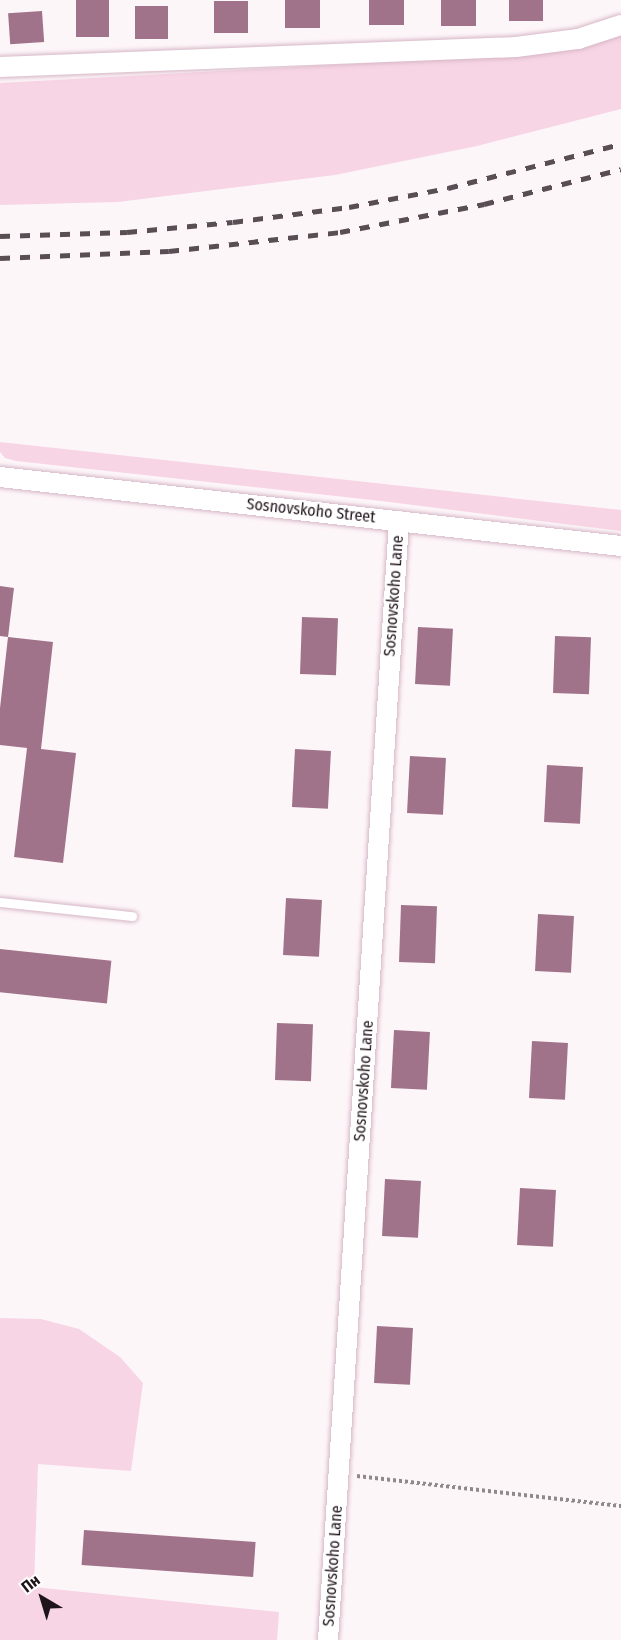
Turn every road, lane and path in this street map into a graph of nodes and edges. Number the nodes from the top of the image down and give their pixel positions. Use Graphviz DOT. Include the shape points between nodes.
graph roads {
  1 [pos="621,25"];
  2 [pos="0,67"];
  3 [pos="0,477"];
  4 [pos="399,521"];
  5 [pos="621,546"];
  6 [pos="0,902"];
  7 [pos="132,916"];
  8 [pos="339,1474"];
  9 [pos="621,1506"];
  10 [pos="328,1640"];
  1 -- 2 [label="street" via="578,39 516,47"];
  3 -- 4 [label="street, Sosnovskoho Street"];
  4 -- 5 [label="street, Sosnovskoho Street"];
  4 -- 8 [label="street, Sosnovskoho Lane"];
  6 -- 7 [label="lane"];
  8 -- 9 [label="path"];
  8 -- 10 [label="street, Sosnovskoho Lane"];
}
